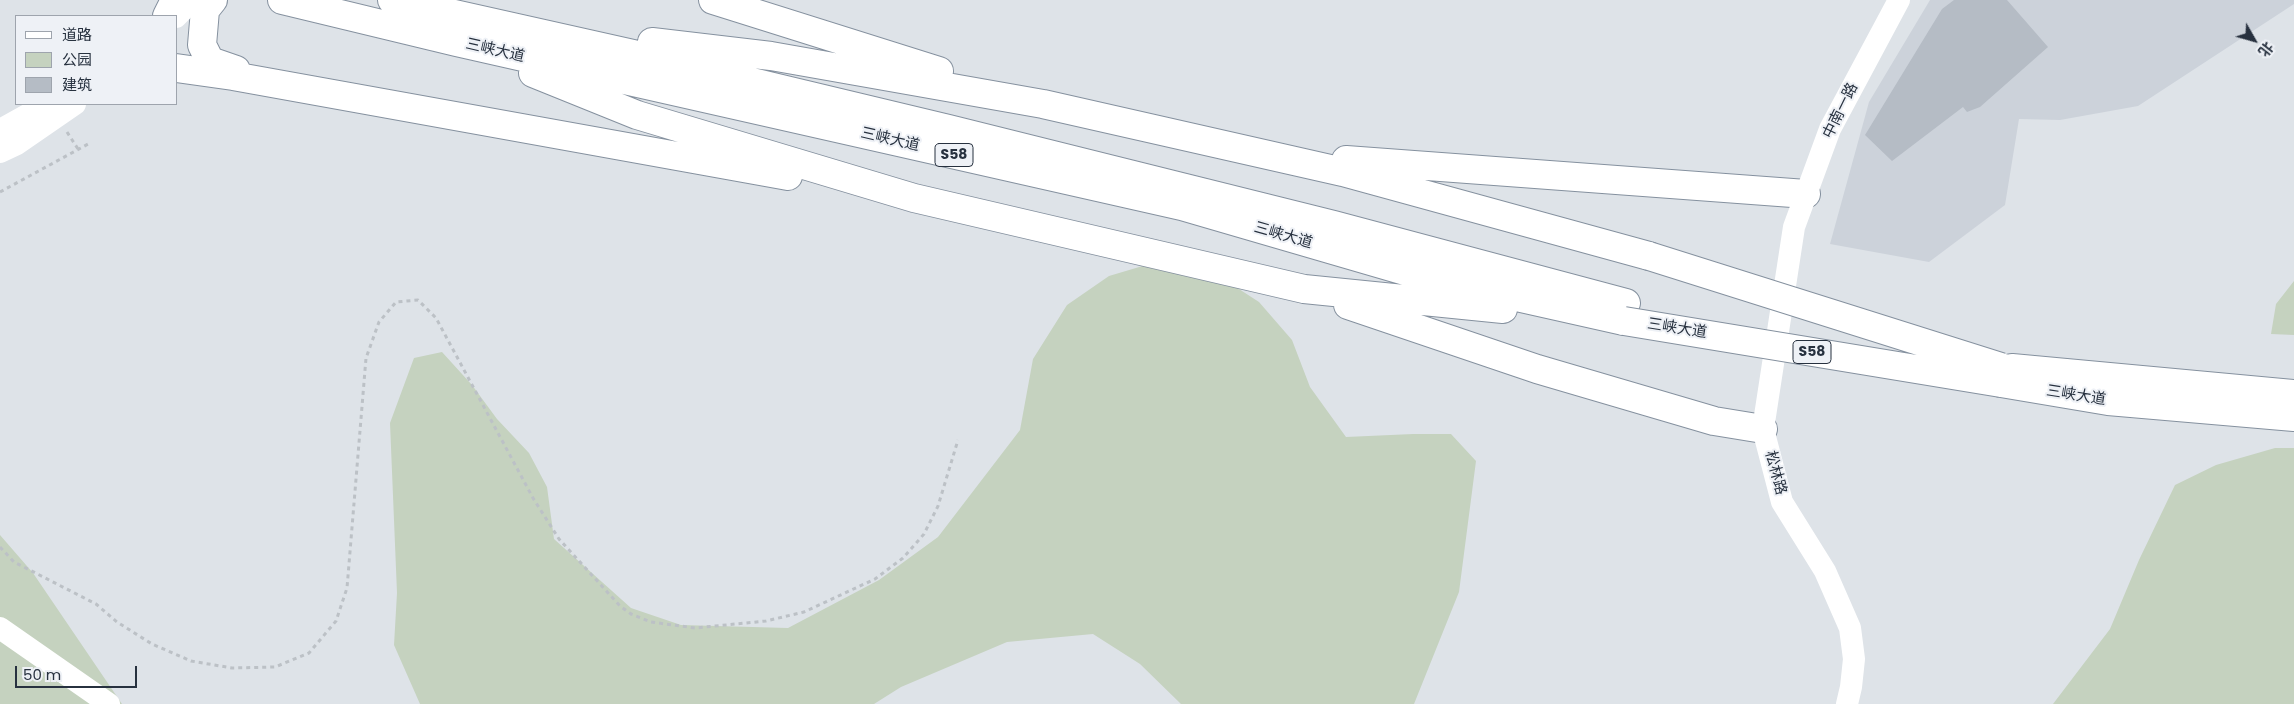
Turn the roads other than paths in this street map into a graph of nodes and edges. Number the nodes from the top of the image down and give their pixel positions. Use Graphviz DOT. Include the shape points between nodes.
graph roads {
  1 [pos="175,0"];
  2 [pos="193,0"];
  3 [pos="213,0"];
  4 [pos="282,0"];
  5 [pos="392,0"];
  6 [pos="713,0"];
  7 [pos="1899,0"];
  8 [pos="159,15"];
  9 [pos="168,15"];
  10 [pos="178,15"];
  11 [pos="482,20"];
  12 [pos="456,42"];
  13 [pos="183,67"];
  14 [pos="275,83"];
  15 [pos="1043,104"];
  16 [pos="45,105"];
  17 [pos="74,105"];
  18 [pos="0,130"];
  19 [pos="1251,151"];
  20 [pos="0,152"];
  21 [pos="1806,194"];
  22 [pos="914,198"];
  23 [pos="1794,227"];
  24 [pos="1304,290"];
  25 [pos="1627,312"];
  26 [pos="2001,375"];
  27 [pos="2294,394"];
  28 [pos="2294,417"];
  29 [pos="1763,429"];
  30 [pos="0,628"];
  31 [pos="109,704"];
  32 [pos="1846,704"];
  1 -- 8 [label="street"];
  1 -- 9 [label="highway"];
  2 -- 10 [label="street"];
  3 -- 14 [label="highway" via="205,10 202,45 210,61"];
  4 -- 12 [label="highway, 三峡大道 / S58"];
  5 -- 11 [label="highway, 三峡大道 / S58"];
  6 -- 15 [label="highway"];
  7 -- 21 [label="street, 中南一路" via="1830,129"];
  11 -- 15 [label="highway" via="771,56"];
  11 -- 25 [label="highway, 三峡大道 / S58" via="949,129 1324,223"];
  12 -- 22 [label="highway" via="637,116"];
  12 -- 25 [label="highway, 三峡大道 / S58" via="1182,206 1418,275"];
  13 -- 14 [label="highway"];
  14 -- 22 [label="highway"];
  15 -- 19 [label="highway"];
  16 -- 18 [label="street"];
  17 -- 20 [label="street"];
  19 -- 21 [label="highway"];
  19 -- 26 [label="highway, bridge" via="1343,172 1649,256"];
  21 -- 23 [label="street, 中南一路"];
  22 -- 24 [label="highway"];
  23 -- 29 [label="street, 松林路"];
  24 -- 25 [label="highway"];
  24 -- 29 [label="highway" via="1537,369 1714,420"];
  25 -- 26 [label="highway, 三峡大道 / S58, bridge"];
  26 -- 27 [label="highway, 三峡大道 / S58" via="2130,380"];
  26 -- 28 [label="highway, 三峡大道 / S58" via="2108,401"];
  29 -- 32 [label="street, 松林路" via="1782,502 1825,571 1850,628 1854,659"];
  30 -- 31 [label="street"];
}
